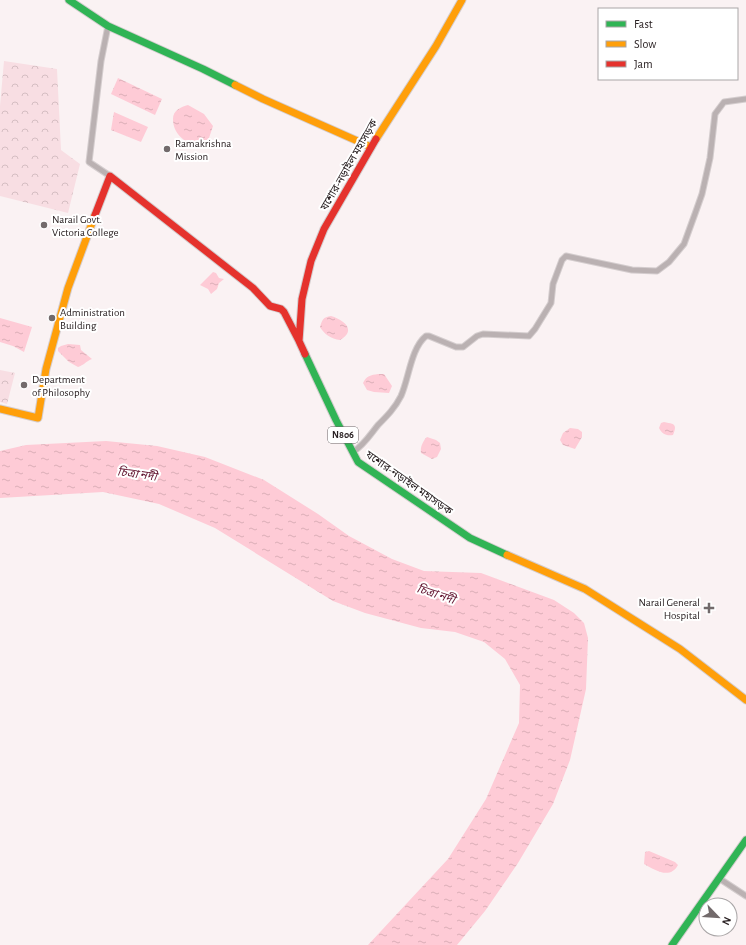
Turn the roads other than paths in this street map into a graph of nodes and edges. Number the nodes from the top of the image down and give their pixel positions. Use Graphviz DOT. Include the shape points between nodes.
graph roads {
  1 [pos="69,0"];
  2 [pos="462,0"];
  3 [pos="108,26"];
  4 [pos="746,99"];
  5 [pos="371,147"];
  6 [pos="110,176"];
  7 [pos="299,341"];
  8 [pos="0,409"];
  9 [pos="352,452"];
  10 [pos="746,700"];
  11 [pos="746,840"];
  12 [pos="720,879"];
  13 [pos="746,896"];
  14 [pos="672,945"];
  1 -- 3 [label="main road"];
  2 -- 5 [label="main road, যশোর-নড়াইল মহাসড়ক / N806" via="436,46"];
  3 -- 5 [label="main road"];
  3 -- 6 [label="street" via="100,61 89,162"];
  4 -- 9 [label="street" via="724,102 715,114 710,158 702,194 684,244 669,262 657,271 632,270 566,256 553,284 550,303 536,329 529,336 483,334 464,347 456,347 426,336 411,362 401,395 391,412 361,446"];
  5 -- 7 [label="main road, যশোর-নড়াইল মহাসড়ক / N806" via="324,229 311,261 302,299"];
  6 -- 7 [label="main road" via="253,288 270,306 281,309"];
  6 -- 8 [label="main road" via="68,288 46,369 38,418"];
  7 -- 9 [label="main road, যশোর-নড়াইল মহাসড়ক / N806"];
  9 -- 10 [label="main road, যশোর-নড়াইল মহাসড়ক / N806" via="358,462 470,538 585,589 680,649"];
  11 -- 12 [label="main road"];
  12 -- 13 [label="street"];
  12 -- 14 [label="main road"];
}
